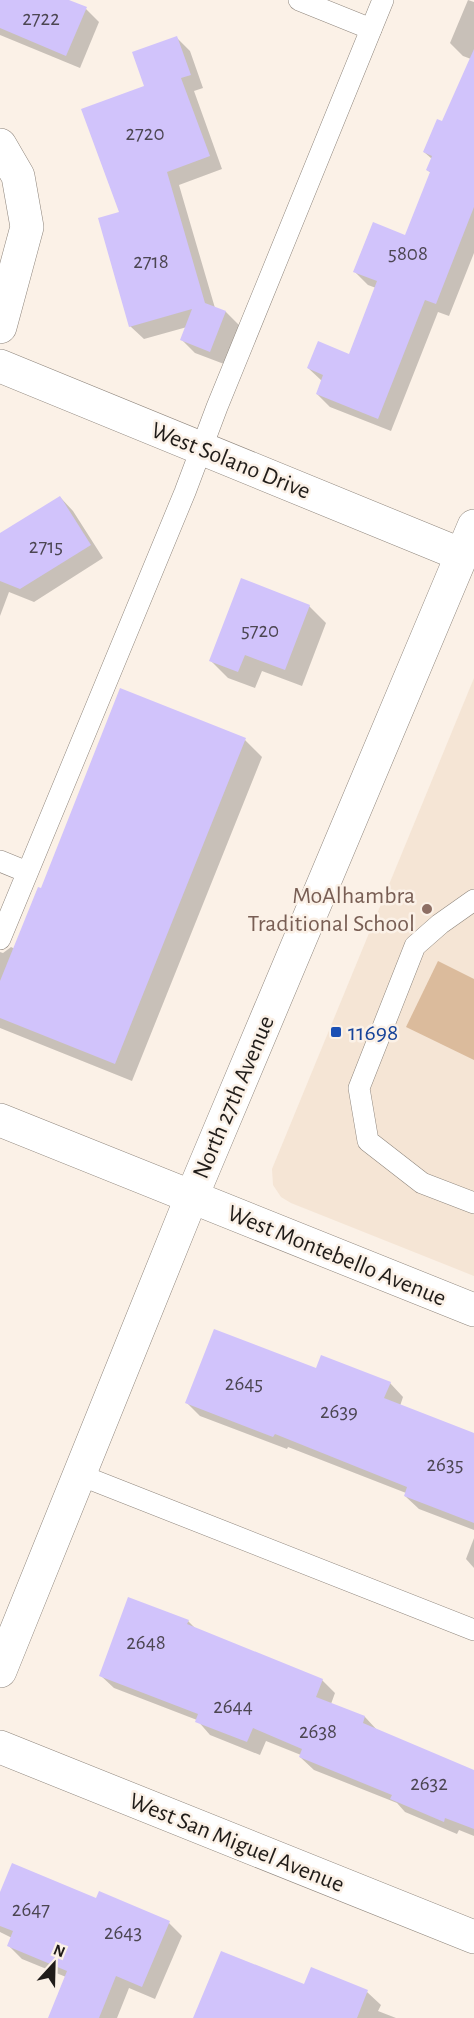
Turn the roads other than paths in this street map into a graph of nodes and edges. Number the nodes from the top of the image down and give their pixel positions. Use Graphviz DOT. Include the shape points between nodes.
graph roads {
  1 [pos="298,0"];
  2 [pos="383,0"];
  3 [pos="371,29"];
  4 [pos="0,145"];
  5 [pos="0,327"];
  6 [pos="0,366"];
  7 [pos="202,448"];
  8 [pos="468,540"];
  9 [pos="0,861"];
  10 [pos="27,872"];
  11 [pos="474,900"];
  12 [pos="0,939"];
  13 [pos="0,1120"];
  14 [pos="192,1196"];
  15 [pos="474,1203"];
  16 [pos="474,1310"];
  17 [pos="80,1475"];
  18 [pos="474,1630"];
  19 [pos="0,1671"];
  20 [pos="0,1747"];
  21 [pos="474,1937"];
  1 -- 3 [label="lane"];
  2 -- 3 [label="lane"];
  3 -- 7 [label="lane"];
  4 -- 5 [label="street" via="18,176 27,227"];
  6 -- 7 [label="street, West Solano Drive"];
  7 -- 8 [label="street, West Solano Drive"];
  7 -- 10 [label="lane"];
  8 -- 14 [label="street, North 27th Avenue"];
  9 -- 10 [label="lane"];
  10 -- 12 [label="lane"];
  11 -- 15 [label="lane" via="415,946 359,1088 368,1142 422,1183"];
  13 -- 14 [label="street, West Montebello Avenue"];
  14 -- 16 [label="street, West Montebello Avenue"];
  14 -- 17 [label="street, North 27th Avenue"];
  17 -- 18 [label="lane"];
  17 -- 19 [label="street, North 27th Avenue"];
  20 -- 21 [label="street, West San Miguel Avenue"];
}
